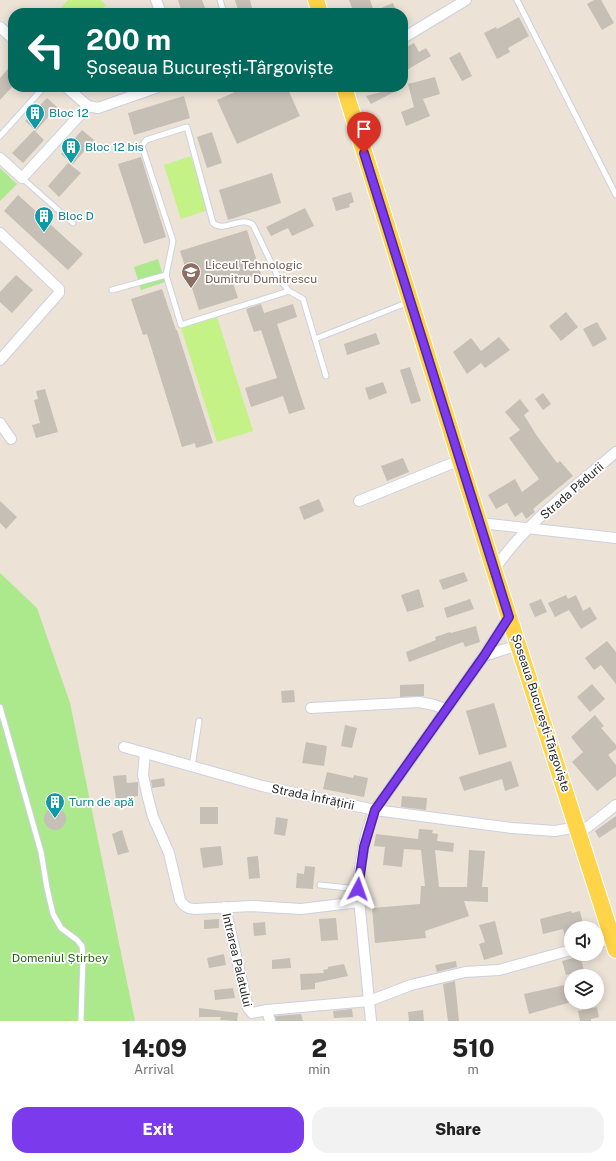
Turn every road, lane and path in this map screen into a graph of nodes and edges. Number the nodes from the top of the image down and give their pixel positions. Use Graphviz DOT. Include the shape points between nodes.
graph roads {
  1 [pos="466,0"];
  2 [pos="517,0"];
  3 [pos="0,27"];
  4 [pos="8,34"];
  5 [pos="408,35"];
  6 [pos="40,92"];
  7 [pos="72,92"];
  8 [pos="144,92"];
  9 [pos="346,92"];
  10 [pos="88,106"];
  11 [pos="0,136"];
  12 [pos="0,158"];
  13 [pos="22,178"];
  14 [pos="616,195"];
  15 [pos="73,223"];
  16 [pos="0,233"];
  17 [pos="166,275"];
  18 [pos="112,290"];
  19 [pos="289,291"];
  20 [pos="410,302"];
  21 [pos="315,339"];
  22 [pos="0,359"];
  23 [pos="326,376"];
  24 [pos="0,423"];
  25 [pos="10,438"];
  26 [pos="616,452"];
  27 [pos="460,460"];
  28 [pos="360,501"];
  29 [pos="480,523"];
  30 [pos="527,529"];
  31 [pos="616,538"];
  32 [pos="494,570"];
  33 [pos="509,617"];
  34 [pos="518,645"];
  35 [pos="484,656"];
  36 [pos="0,708"];
  37 [pos="312,708"];
  38 [pos="445,709"];
  39 [pos="199,721"];
  40 [pos="124,747"];
  41 [pos="145,753"];
  42 [pos="192,767"];
  43 [pos="616,805"];
  44 [pos="375,810"];
  45 [pos="579,830"];
  46 [pos="320,885"];
  47 [pos="358,889"];
  48 [pos="359,902"];
  49 [pos="225,907"];
  50 [pos="604,943"];
  51 [pos="614,944"];
  52 [pos="564,952"];
  53 [pos="369,1001"];
  54 [pos="267,1010"];
  55 [pos="250,1017"];
  56 [pos="81,1021"];
  57 [pos="270,1021"];
  58 [pos="371,1021"];
  1 -- 5 [label="street"];
  2 -- 14 [label="lane"];
  3 -- 4 [label="street"];
  6 -- 11 [label="lane"];
  7 -- 10 [label="street"];
  8 -- 10 [label="street" via="98,108"];
  9 -- 20 [label="main road, Șoseaua București-Târgoviște"];
  10 -- 13 [label="street"];
  12 -- 13 [label="street"];
  13 -- 15 [label="lane"];
  16 -- 22 [label="street" via="59,289 59,293"];
  17 -- 18 [label="lane"];
  17 -- 19 [label="lane" via="181,325"];
  17 -- 19 [label="lane" via="173,241 142,146 146,140 187,127 213,223 222,226 248,221 253,225 279,279"];
  19 -- 21 [label="lane" via="303,299"];
  20 -- 21 [label="lane"];
  20 -- 27 [label="main road, Șoseaua București-Târgoviște"];
  21 -- 23 [label="lane"];
  24 -- 25 [label="street"];
  26 -- 30 [label="street, Strada Pădurii"];
  27 -- 28 [label="street"];
  27 -- 29 [label="main road, Șoseaua București-Târgoviște"];
  29 -- 30 [label="street"];
  29 -- 32 [label="main road, Șoseaua București-Târgoviște"];
  30 -- 31 [label="street"];
  30 -- 32 [label="street, Strada Pădurii" via="507,550"];
  32 -- 33 [label="main road, Șoseaua București-Târgoviște"];
  33 -- 34 [label="main road, Șoseaua București-Târgoviște"];
  33 -- 35 [label="street"];
  34 -- 35 [label="street"];
  34 -- 45 [label="main road, Șoseaua București-Târgoviște"];
  35 -- 38 [label="street"];
  36 -- 56 [label="lane" via="41,852 53,914 61,928 82,946"];
  37 -- 38 [label="street" via="419,702"];
  38 -- 44 [label="street"];
  39 -- 42 [label="lane"];
  40 -- 41 [label="street, Strada Înfrățirii"];
  41 -- 42 [label="street, Strada Înfrățirii"];
  41 -- 49 [label="street, Intrarea Palatului" via="143,775 147,794 153,817 169,853 183,906 188,909"];
  42 -- 44 [label="street, Strada Înfrățirii" via="262,786"];
  43 -- 45 [label="street"];
  44 -- 45 [label="street, Strada Înfrățirii" via="512,828"];
  44 -- 47 [label="street" via="364,847"];
  45 -- 51 [label="main road, Șoseaua București-Târgoviște"];
  46 -- 47 [label="lane"];
  47 -- 48 [label="street"];
  48 -- 49 [label="street, Intrarea Palatului" via="301,909"];
  48 -- 53 [label="street"];
  49 -- 55 [label="street, Intrarea Palatului"];
  50 -- 51 [label="street"];
  52 -- 53 [label="street, Intrarea Palatului" via="498,970 465,972 411,985"];
  53 -- 54 [label="street, Intrarea Palatului"];
  53 -- 58 [label="street"];
  54 -- 55 [label="street, Intrarea Palatului"];
  54 -- 57 [label="street"];
}
